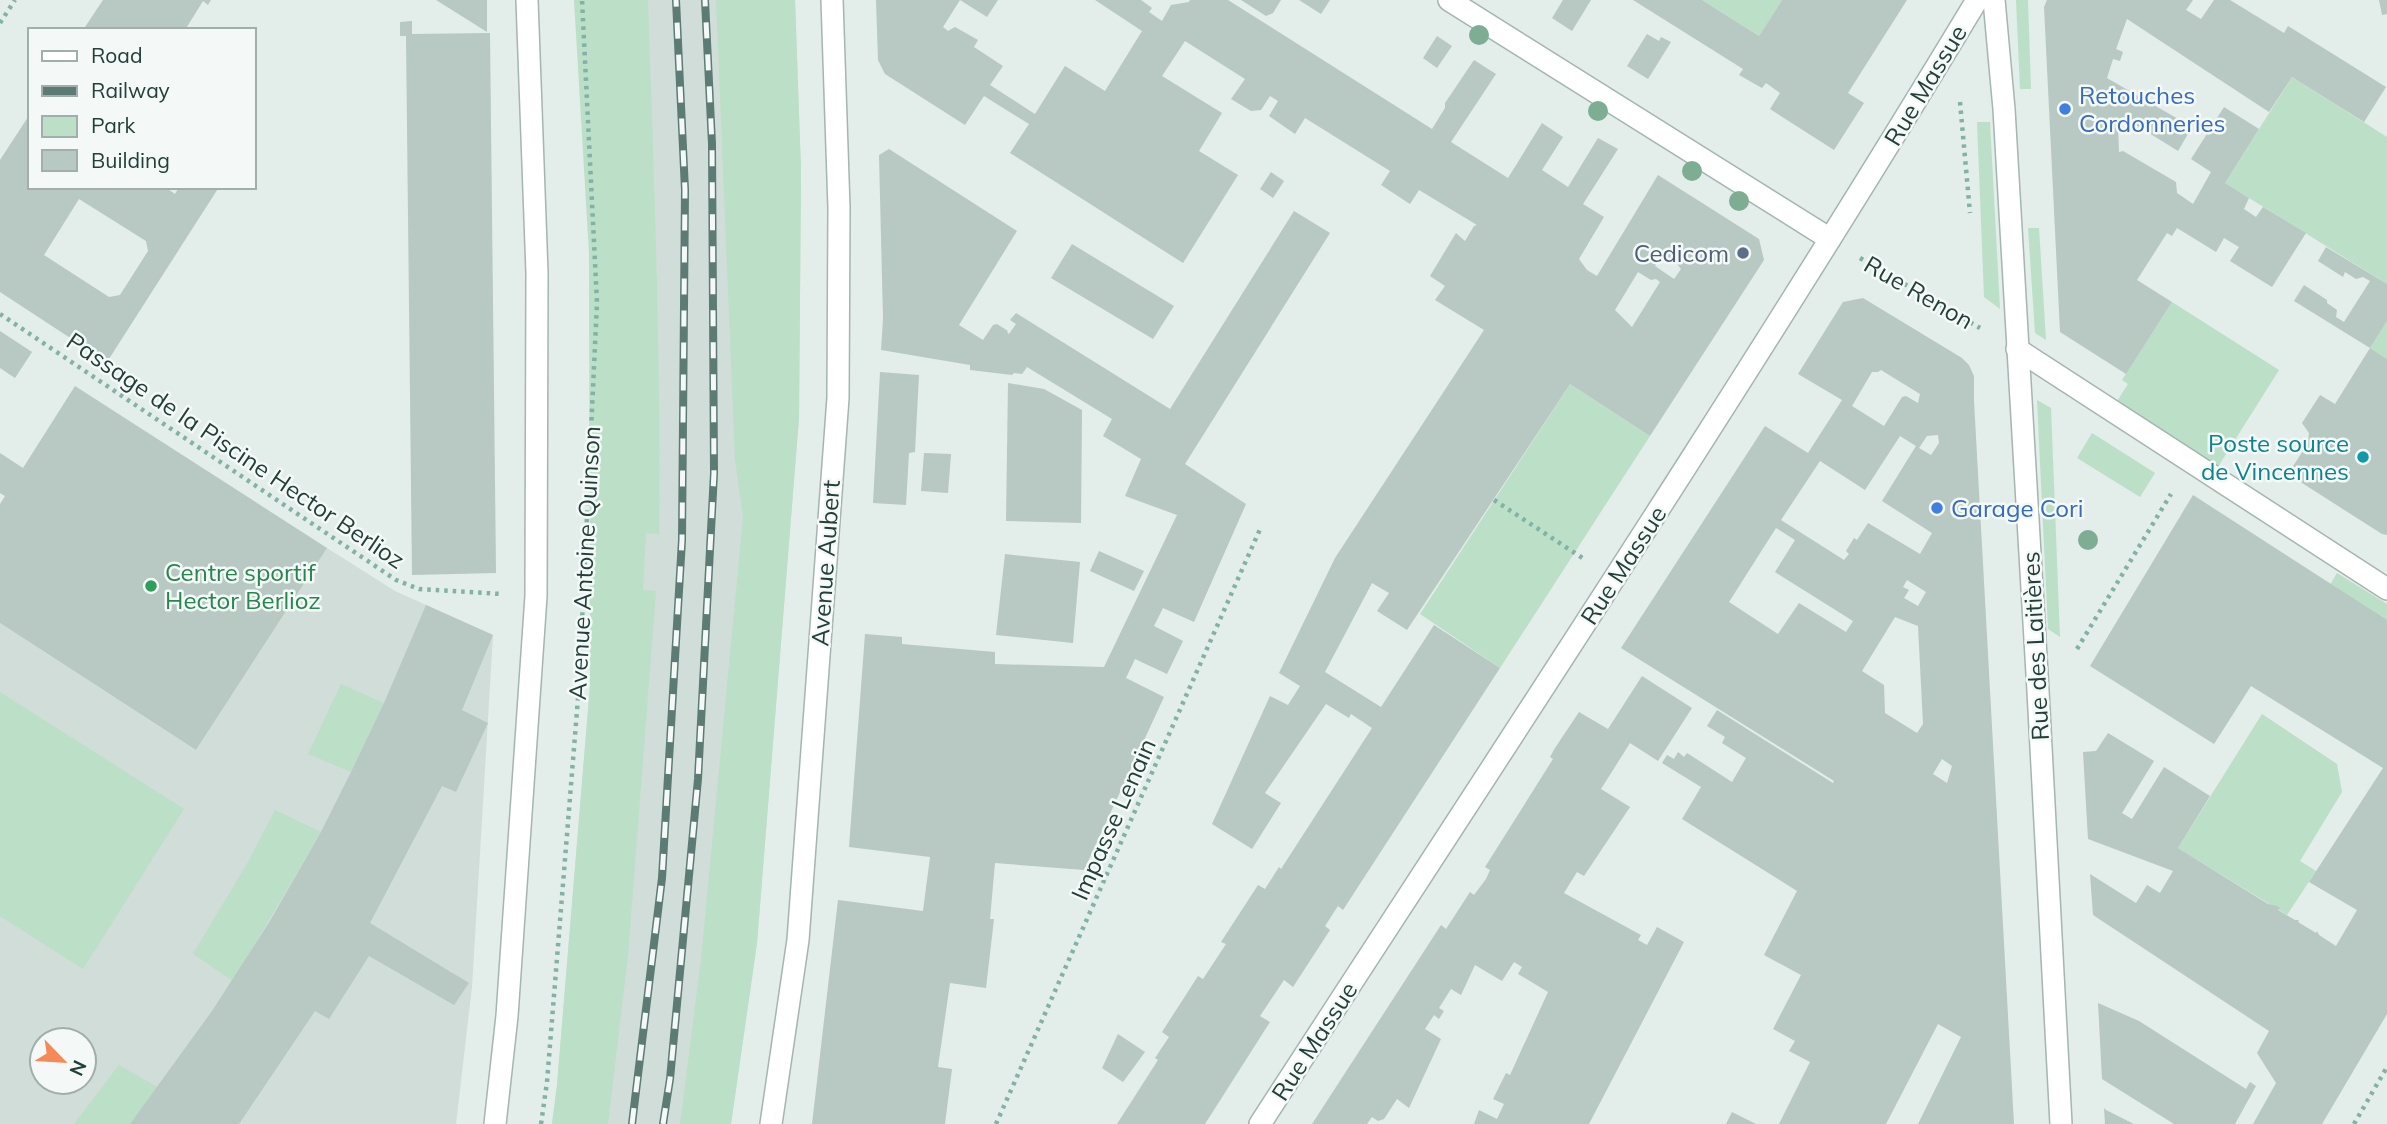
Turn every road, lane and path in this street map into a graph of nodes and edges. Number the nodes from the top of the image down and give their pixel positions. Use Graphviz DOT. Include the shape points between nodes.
graph roads {
  1 [pos="15,0"];
  2 [pos="527,0"];
  3 [pos="582,0"];
  4 [pos="832,0"];
  5 [pos="1449,0"];
  6 [pos="1977,0"];
  7 [pos="1994,0"];
  8 [pos="0,23"];
  9 [pos="1830,239"];
  10 [pos="0,314"];
  11 [pos="2017,349"];
  12 [pos="2190,462"];
  13 [pos="1494,500"];
  14 [pos="1261,527"];
  15 [pos="1615,579"];
  16 [pos="2387,589"];
  17 [pos="502,594"];
  18 [pos="2077,649"];
  19 [pos="2387,1067"];
  20 [pos="495,1124"];
  21 [pos="541,1124"];
  22 [pos="771,1124"];
  23 [pos="996,1124"];
  24 [pos="1260,1124"];
  25 [pos="2061,1124"];
  26 [pos="2354,1124"];
  1 -- 8 [label="path"];
  2 -- 20 [label="street, Avenue Antoine Quinson" via="537,273 536,596 508,1002"];
  3 -- 21 [label="path, Avenue Antoine Quinson" via="597,303 579,686"];
  4 -- 22 [label="street, Avenue Aubert" via="839,208 838,398 798,940"];
  5 -- 9 [label="street"];
  6 -- 9 [label="street, Rue Massue"];
  7 -- 11 [label="street, Rue des Laitières"];
  9 -- 11 [label="path, Rue Renon"];
  9 -- 15 [label="street, Rue Massue"];
  10 -- 17 [label="path, Passage de la Piscine Hector Berlioz" via="396,580 419,589"];
  11 -- 12 [label="street"];
  11 -- 25 [label="street, Rue des Laitières"];
  12 -- 16 [label="street"];
  12 -- 18 [label="path"];
  13 -- 15 [label="path"];
  14 -- 23 [label="path, Impasse Lenain"];
  15 -- 24 [label="street, Rue Massue"];
  19 -- 26 [label="path"];
}
